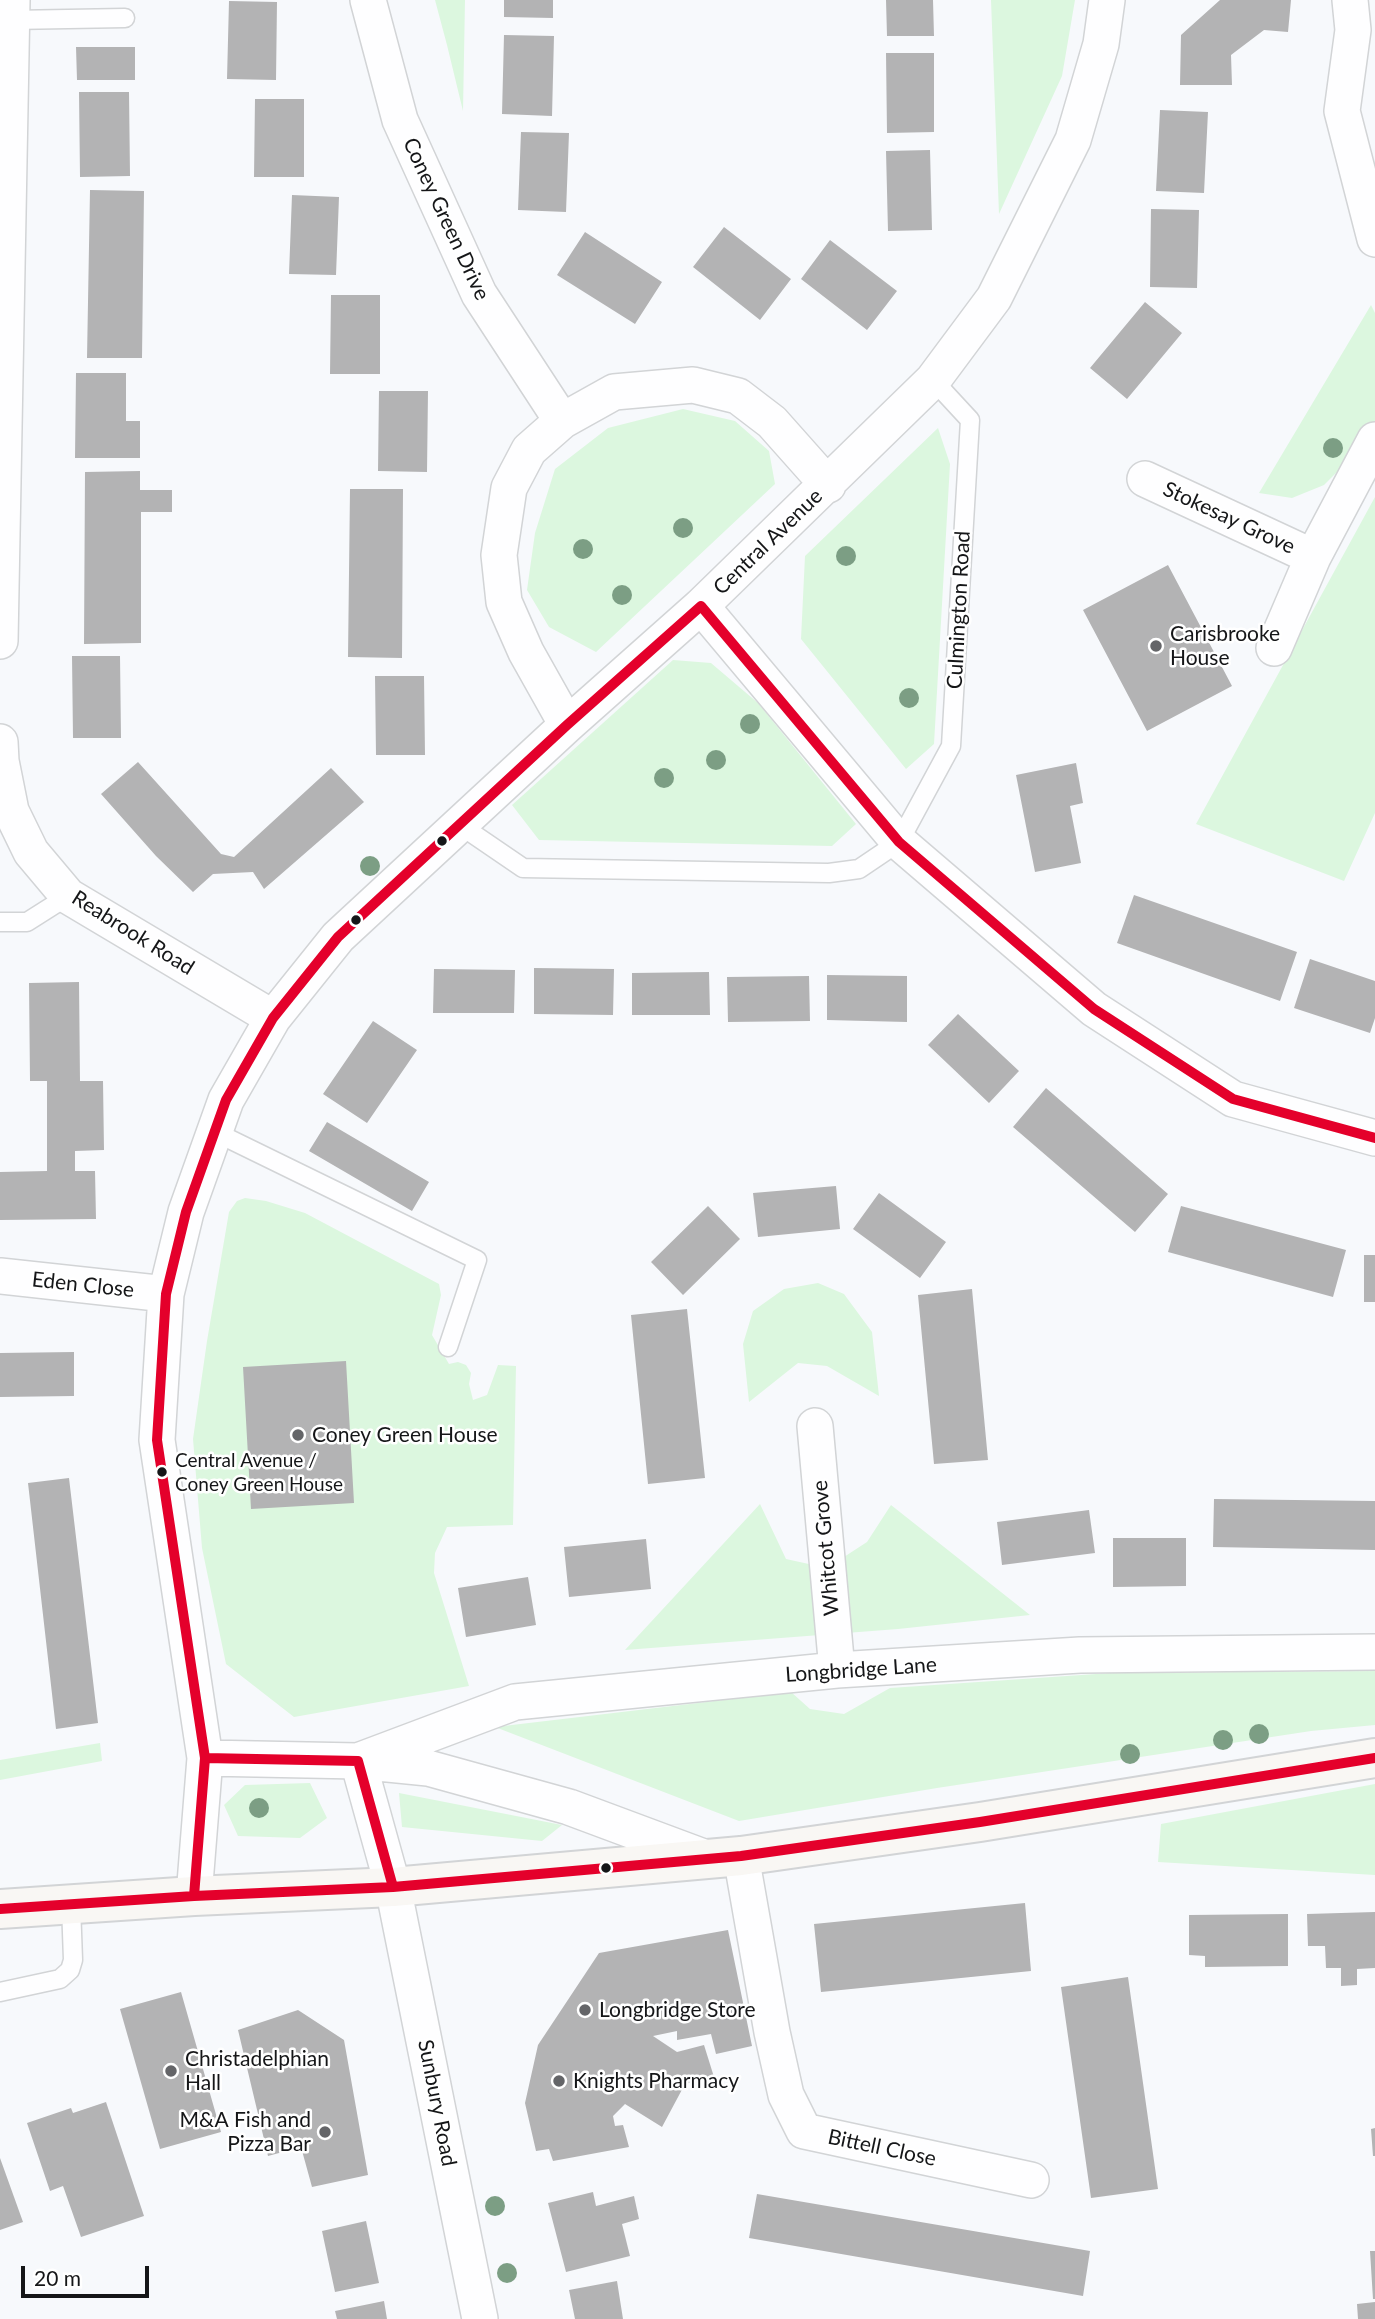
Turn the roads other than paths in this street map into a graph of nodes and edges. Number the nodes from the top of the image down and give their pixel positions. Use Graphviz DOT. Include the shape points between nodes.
graph roads {
  1 [pos="369,0"];
  2 [pos="1107,0"];
  3 [pos="1350,0"];
  4 [pos="12,10"];
  5 [pos="125,18"];
  6 [pos="1375,239"];
  7 [pos="933,380"];
  8 [pos="562,421"];
  9 [pos="1375,440"];
  10 [pos="1145,479"];
  11 [pos="828,485"];
  12 [pos="1313,557"];
  13 [pos="701,606"];
  14 [pos="0,641"];
  15 [pos="1274,648"];
  16 [pos="567,725"];
  17 [pos="0,742"];
  18 [pos="460,825"];
  19 [pos="899,842"];
  20 [pos="68,896"];
  21 [pos="0,922"];
  22 [pos="273,1018"];
  23 [pos="215,1132"];
  24 [pos="1375,1138"];
  25 [pos="0,1276"];
  26 [pos="166,1294"];
  27 [pos="448,1347"];
  28 [pos="815,1426"];
  29 [pos="1375,1652"];
  30 [pos="837,1670"];
  31 [pos="205,1758"];
  32 [pos="1375,1758"];
  33 [pos="359,1761"];
  34 [pos="724,1857"];
  35 [pos="393,1887"];
  36 [pos="194,1896"];
  37 [pos="71,1905"];
  38 [pos="0,1909"];
  39 [pos="0,1992"];
  40 [pos="1031,2180"];
  41 [pos="480,2319"];
  1 -- 8 [label="street, Coney Green Drive" via="400,120 479,294"];
  2 -- 7 [label="street, Central Avenue" via="1101,44 1073,140 994,298"];
  3 -- 6 [label="street" via="1353,30 1342,111"];
  4 -- 5 [label="lane"];
  4 -- 14 [label="street"];
  7 -- 11 [label="street, Central Avenue"];
  7 -- 19 [label="lane, Culmington Road" via="970,420 953,725 951,746"];
  8 -- 11 [label="street" via="614,392 693,385 738,396 772,422"];
  8 -- 16 [label="street" via="529,450 509,488 499,555 504,602"];
  9 -- 12 [label="street, Stokesay Grove"];
  10 -- 12 [label="street, Stokesay Grove"];
  11 -- 13 [label="street, Central Avenue"];
  12 -- 15 [label="street, Stokesay Grove"];
  13 -- 16 [label="street, Central Avenue"];
  13 -- 19 [label="street"];
  16 -- 18 [label="street, Central Avenue"];
  17 -- 20 [label="street, Reabrook Road" via="11,811 31,852"];
  18 -- 19 [label="lane, Culmington Road" via="523,868 829,873 859,869"];
  18 -- 22 [label="street, Central Avenue" via="338,937"];
  19 -- 24 [label="street" via="1094,1009 1233,1100"];
  20 -- 21 [label="lane" via="27,922"];
  20 -- 22 [label="street, Reabrook Road"];
  22 -- 23 [label="street, Central Avenue" via="226,1100"];
  23 -- 26 [label="street, Central Avenue" via="186,1212"];
  23 -- 27 [label="lane" via="477,1259"];
  25 -- 26 [label="street, Eden Close"];
  26 -- 31 [label="street, Central Avenue" via="157,1440"];
  28 -- 30 [label="street, Whitcot Grove"];
  29 -- 30 [label="street, Longbridge Lane" via="1080,1656"];
  30 -- 33 [label="street, Longbridge Lane" via="515,1702"];
  31 -- 33 [label="street, Longbridge Lane"];
  31 -- 36 [label="street"];
  32 -- 34 [label="street, Longbridge Lane" via="980,1822"];
  33 -- 34 [label="street, Longbridge Lane" via="428,1768 560,1804"];
  33 -- 35 [label="street"];
  34 -- 35 [label="street, Longbridge Lane"];
  34 -- 40 [label="street, Bittell Close" via="786,2095 804,2131"];
  35 -- 36 [label="street, Longbridge Lane"];
  35 -- 41 [label="street, Sunbury Road"];
  36 -- 37 [label="street, Longbridge Lane"];
  37 -- 38 [label="street, Longbridge Lane"];
  37 -- 39 [label="lane" via="70,1970 60,1979"];
}
